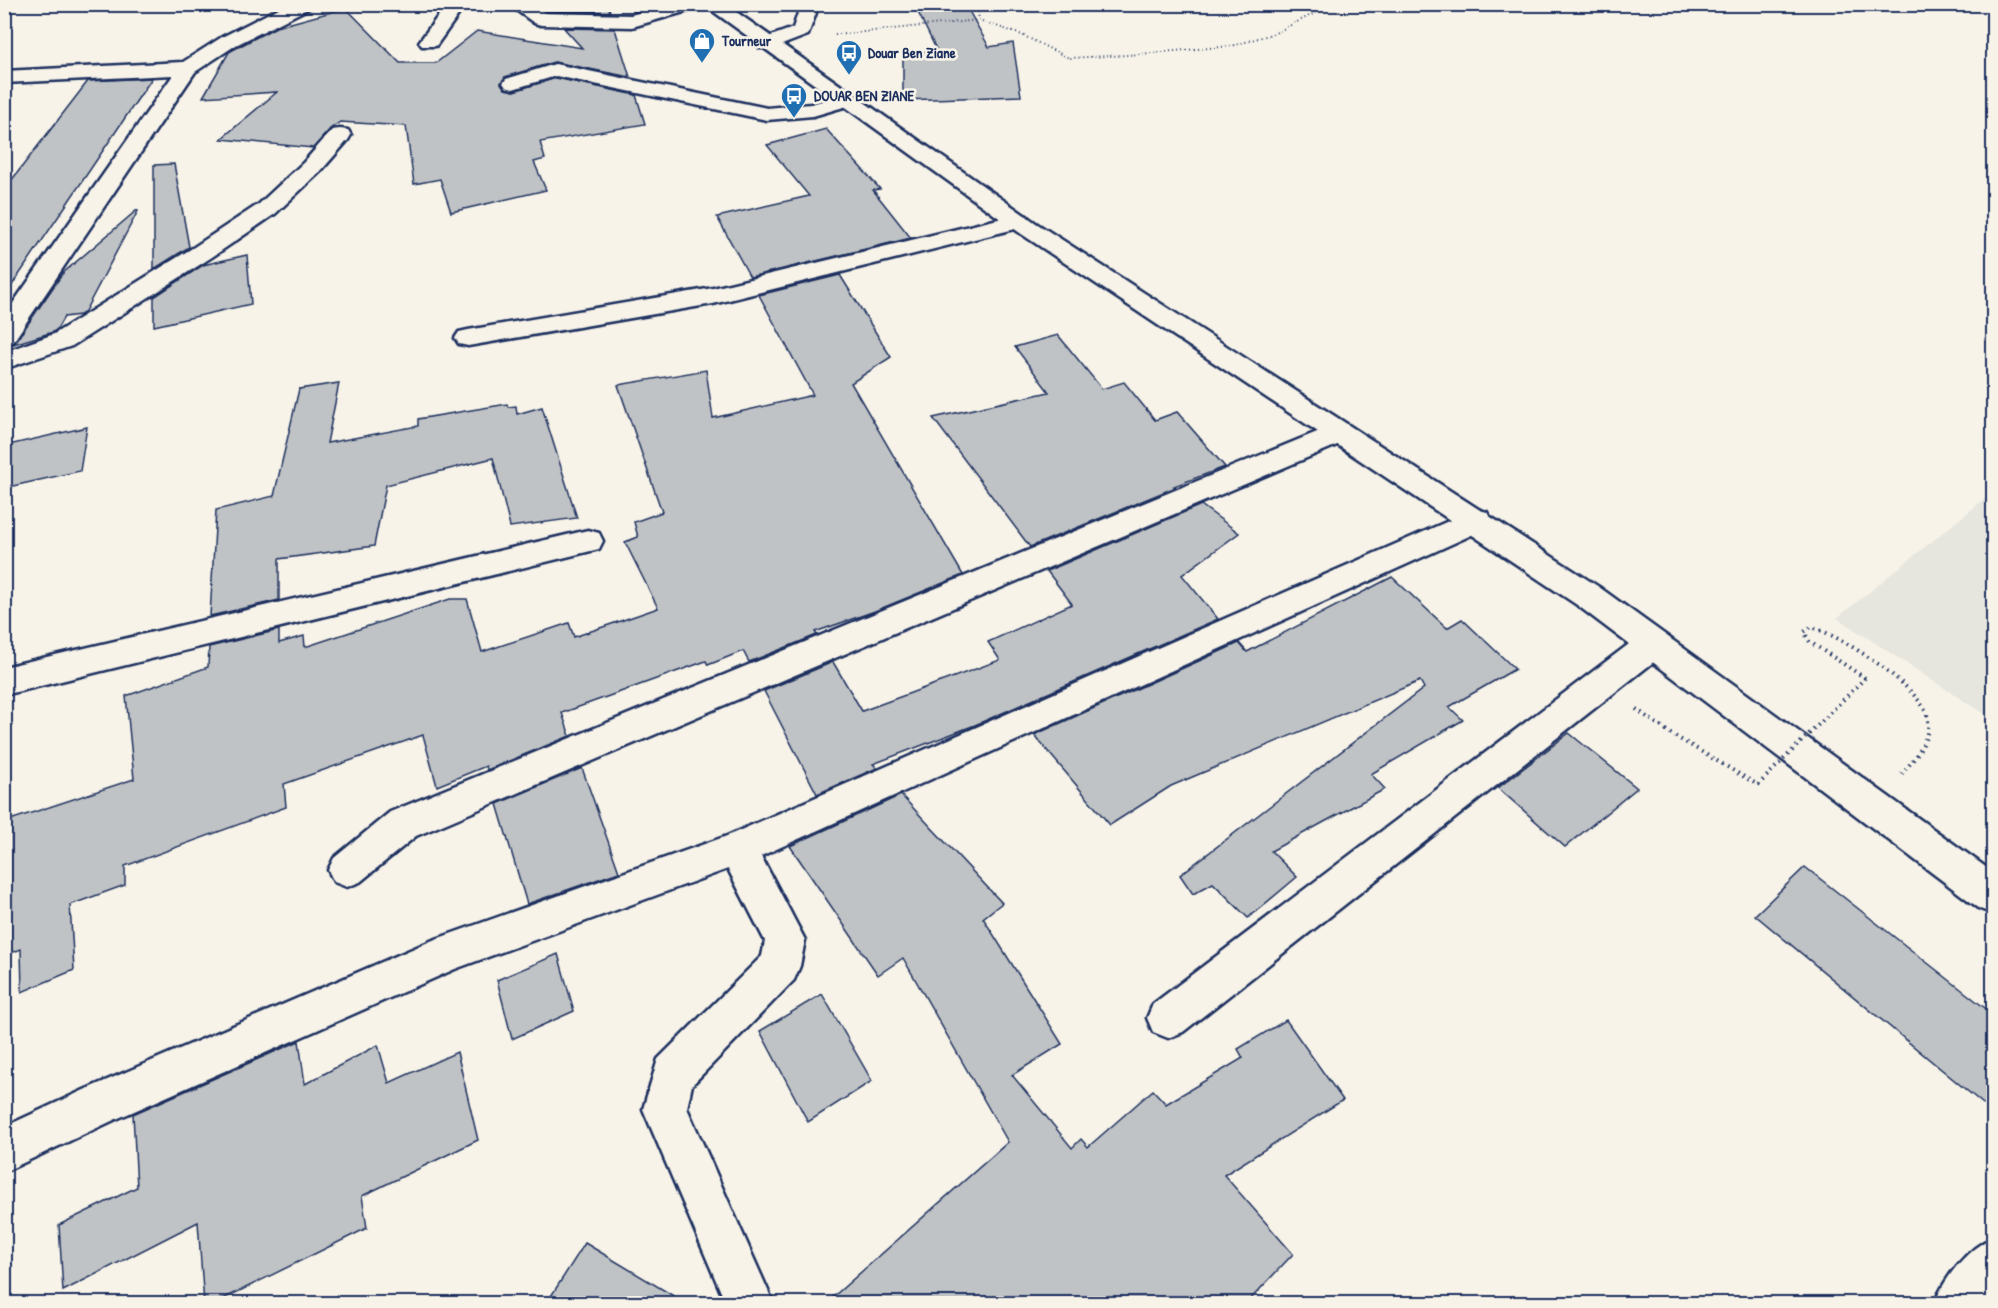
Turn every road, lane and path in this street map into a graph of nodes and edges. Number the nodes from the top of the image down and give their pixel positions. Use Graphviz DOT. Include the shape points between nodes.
graph roads {
  1 [pos="302,4"];
  2 [pos="457,4"];
  3 [pos="517,4"];
  4 [pos="691,4"];
  5 [pos="712,4"];
  6 [pos="805,4"];
  7 [pos="977,4"];
  8 [pos="1333,4"];
  9 [pos="979,20"];
  10 [pos="429,42"];
  11 [pos="777,51"];
  12 [pos="188,68"];
  13 [pos="4,77"];
  14 [pos="513,83"];
  15 [pos="847,100"];
  16 [pos="340,135"];
  17 [pos="1018,221"];
  18 [pos="4,336"];
  19 [pos="468,338"];
  20 [pos="4,361"];
  21 [pos="1339,433"];
  22 [pos="1476,520"];
  23 [pos="588,541"];
  24 [pos="1653,644"];
  25 [pos="4,681"];
  26 [pos="1673,735"];
  27 [pos="1874,807"];
  28 [pos="737,849"];
  29 [pos="347,870"];
  30 [pos="1994,896"];
  31 [pos="1168,1018"];
  32 [pos="4,1150"];
  33 [pos="1994,1260"];
  34 [pos="750,1304"];
  35 [pos="1958,1304"];
  1 -- 12 [label="street" via="232,39"];
  2 -- 10 [label="street"];
  3 -- 4 [label="street" via="541,19 632,21"];
  5 -- 11 [label="street"];
  6 -- 11 [label="street" via="807,13 801,31"];
  7 -- 9 [label="path"];
  8 -- 9 [label="path" via="1275,33 1232,46 1069,58"];
  9 -- 11 [label="path" via="825,36"];
  11 -- 15 [label="street"];
  12 -- 13 [label="street"];
  12 -- 18 [label="street"];
  14 -- 15 [label="street" via="555,70 767,114 813,110"];
  15 -- 17 [label="street"];
  16 -- 20 [label="street" via="267,209 213,246 63,340"];
  17 -- 19 [label="street" via="713,296"];
  17 -- 21 [label="street"];
  21 -- 22 [label="street"];
  21 -- 29 [label="street" via="403,824"];
  22 -- 24 [label="street"];
  22 -- 28 [label="street"];
  23 -- 25 [label="street"];
  24 -- 27 [label="street"];
  24 -- 31 [label="street"];
  26 -- 27 [label="path, bridge" via="1758,785 1865,678 1810,642 1804,632 1818,628 1907,686 1928,712 1929,726 1919,755"];
  27 -- 30 [label="street"];
  28 -- 32 [label="street" via="447,952"];
  28 -- 34 [label="street" via="785,940 780,966 673,1074 665,1109"];
  33 -- 35 [label="street"];
}
